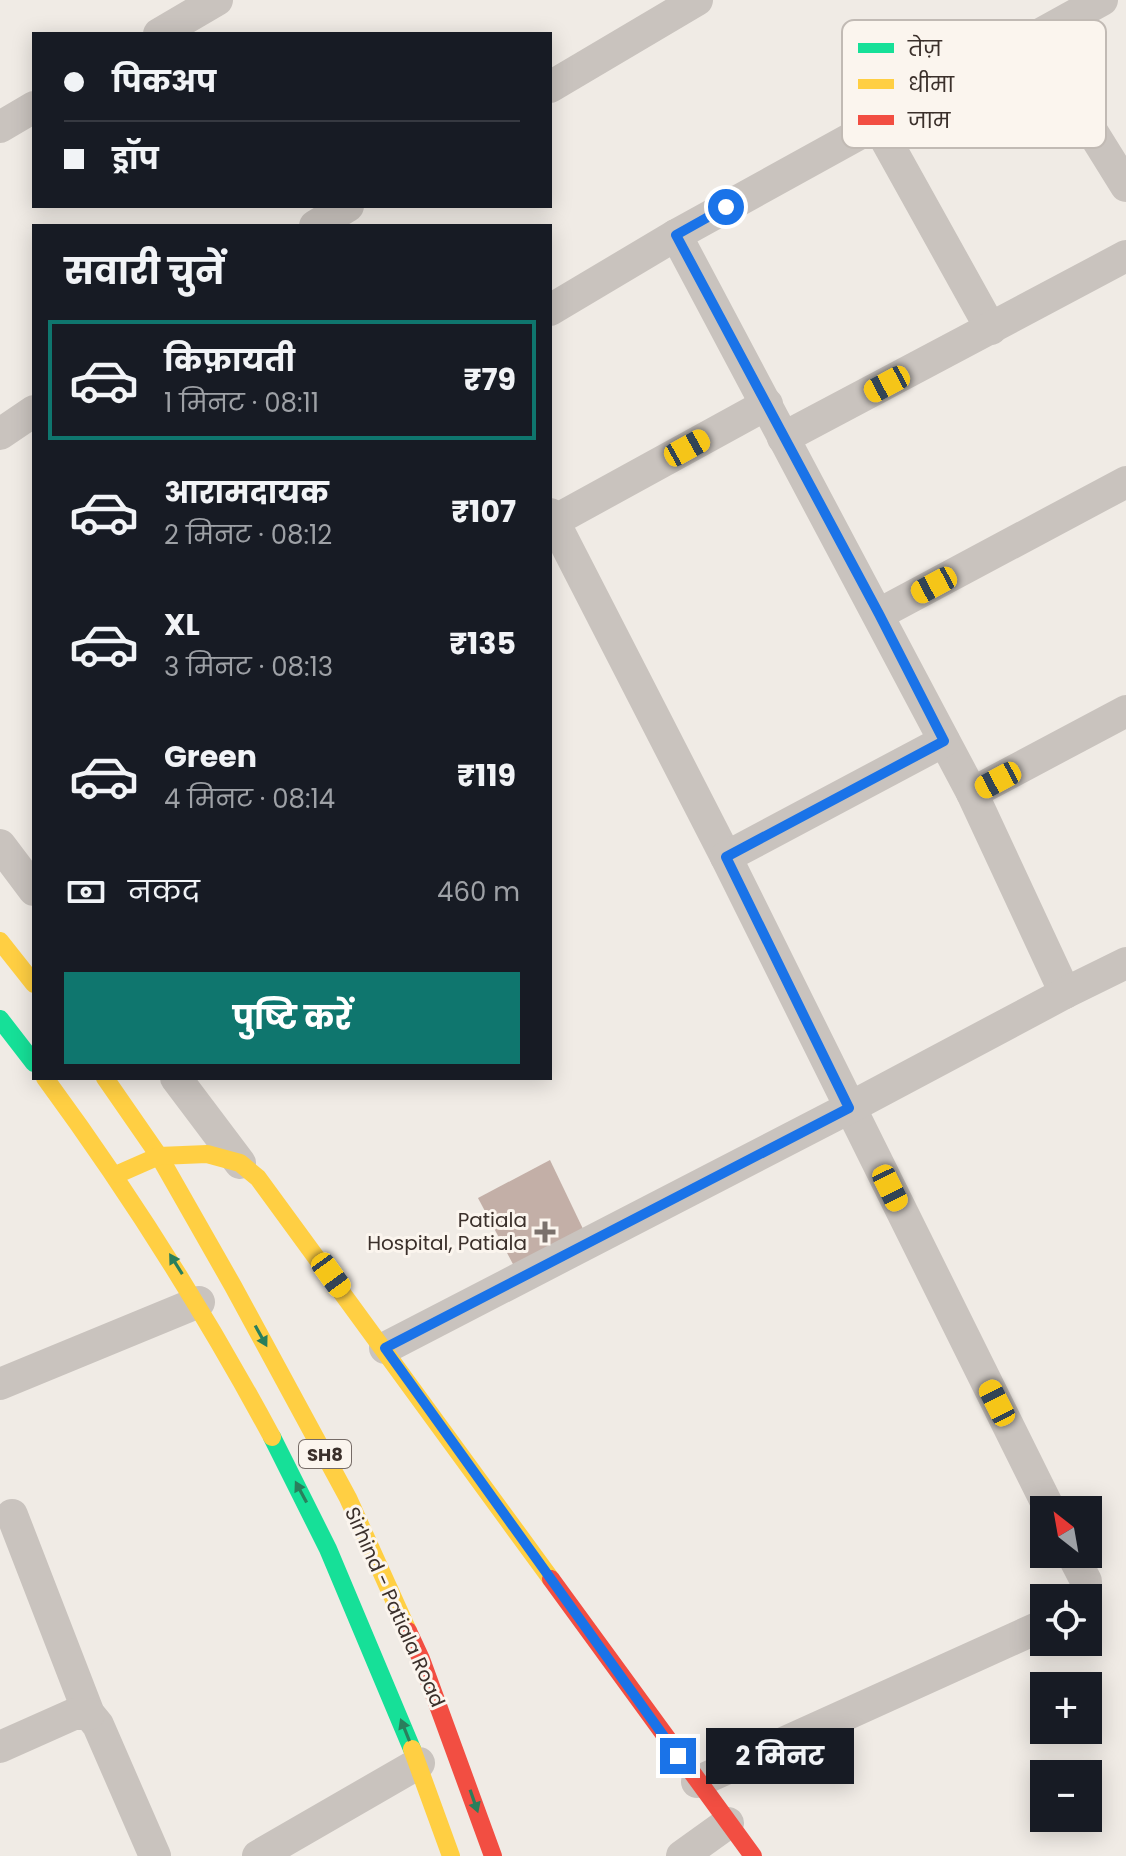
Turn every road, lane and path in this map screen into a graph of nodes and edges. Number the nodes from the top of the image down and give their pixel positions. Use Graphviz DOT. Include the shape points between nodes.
graph roads {
  1 [pos="217,0"];
  2 [pos="697,0"];
  3 [pos="1102,0"];
  4 [pos="1066,20"];
  5 [pos="162,32"];
  6 [pos="552,86"];
  7 [pos="32,108"];
  8 [pos="0,127"];
  9 [pos="842,143"];
  10 [pos="890,148"];
  11 [pos="1102,148"];
  12 [pos="1126,186"];
  13 [pos="345,208"];
  14 [pos="318,224"];
  15 [pos="676,235"];
  16 [pos="1126,256"];
  17 [pos="552,309"];
  18 [pos="991,329"];
  19 [pos="767,404"];
  20 [pos="32,412"];
  21 [pos="0,434"];
  22 [pos="783,438"];
  23 [pos="1126,482"];
  24 [pos="552,517"];
  25 [pos="879,614"];
  26 [pos="1126,711"];
  27 [pos="944,741"];
  28 [pos="972,793"];
  29 [pos="0,845"];
  30 [pos="726,857"];
  31 [pos="32,887"];
  32 [pos="0,941"];
  33 [pos="1126,963"];
  34 [pos="32,981"];
  35 [pos="1065,993"];
  36 [pos="0,1019"];
  37 [pos="32,1060"];
  38 [pos="47,1080"];
  39 [pos="106,1080"];
  40 [pos="178,1080"];
  41 [pos="849,1108"];
  42 [pos="159,1156"];
  43 [pos="240,1163"];
  44 [pos="118,1174"];
  45 [pos="199,1302"];
  46 [pos="385,1348"];
  47 [pos="0,1384"];
  48 [pos="1043,1496"];
  49 [pos="12,1515"];
  50 [pos="1030,1631"];
  51 [pos="89,1714"];
  52 [pos="0,1747"];
  53 [pos="419,1763"];
  54 [pos="697,1782"];
  55 [pos="728,1823"];
  56 [pos="444,1853"];
  57 [pos="155,1856"];
  58 [pos="258,1856"];
  59 [pos="493,1856"];
  60 [pos="682,1856"];
  61 [pos="753,1856"];
  1 -- 5 [label="street"];
  2 -- 6 [label="street"];
  3 -- 4 [label="street"];
  7 -- 8 [label="street"];
  9 -- 15 [label="street"];
  10 -- 18 [label="street"];
  11 -- 12 [label="street"];
  13 -- 14 [label="street"];
  15 -- 17 [label="street"];
  15 -- 19 [label="street"];
  16 -- 18 [label="street"];
  18 -- 22 [label="street"];
  19 -- 22 [label="street"];
  19 -- 24 [label="street"];
  20 -- 21 [label="street"];
  22 -- 25 [label="street"];
  23 -- 25 [label="street"];
  24 -- 30 [label="street"];
  25 -- 27 [label="street"];
  26 -- 28 [label="street"];
  27 -- 28 [label="street"];
  27 -- 30 [label="street"];
  28 -- 35 [label="street"];
  29 -- 31 [label="street"];
  30 -- 41 [label="street"];
  32 -- 34 [label="main road"];
  33 -- 35 [label="street"];
  35 -- 41 [label="street"];
  36 -- 37 [label="main road"];
  38 -- 44 [label="main road"];
  39 -- 42 [label="main road, Sirhind - Patiala Road / SH8"];
  40 -- 43 [label="street"];
  41 -- 46 [label="street"];
  41 -- 48 [label="street"];
  42 -- 43 [label="main road" via="207,1154"];
  42 -- 44 [label="main road"];
  42 -- 59 [label="main road, Sirhind - Patiala Road / SH8, one-way" via="348,1498 421,1659"];
  43 -- 46 [label="main road" via="258,1178"];
  45 -- 44 [label="main road, one-way"];
  45 -- 47 [label="street"];
  53 -- 45 [label="main road, one-way" via="346,1584"];
  46 -- 54 [label="main road"];
  49 -- 51 [label="street"];
  50 -- 54 [label="street"];
  51 -- 52 [label="street" via="74,1714"];
  51 -- 57 [label="street"];
  53 -- 56 [label="main road"];
  53 -- 58 [label="street"];
  54 -- 55 [label="main road"];
  55 -- 60 [label="street"];
  55 -- 61 [label="main road"];
}
